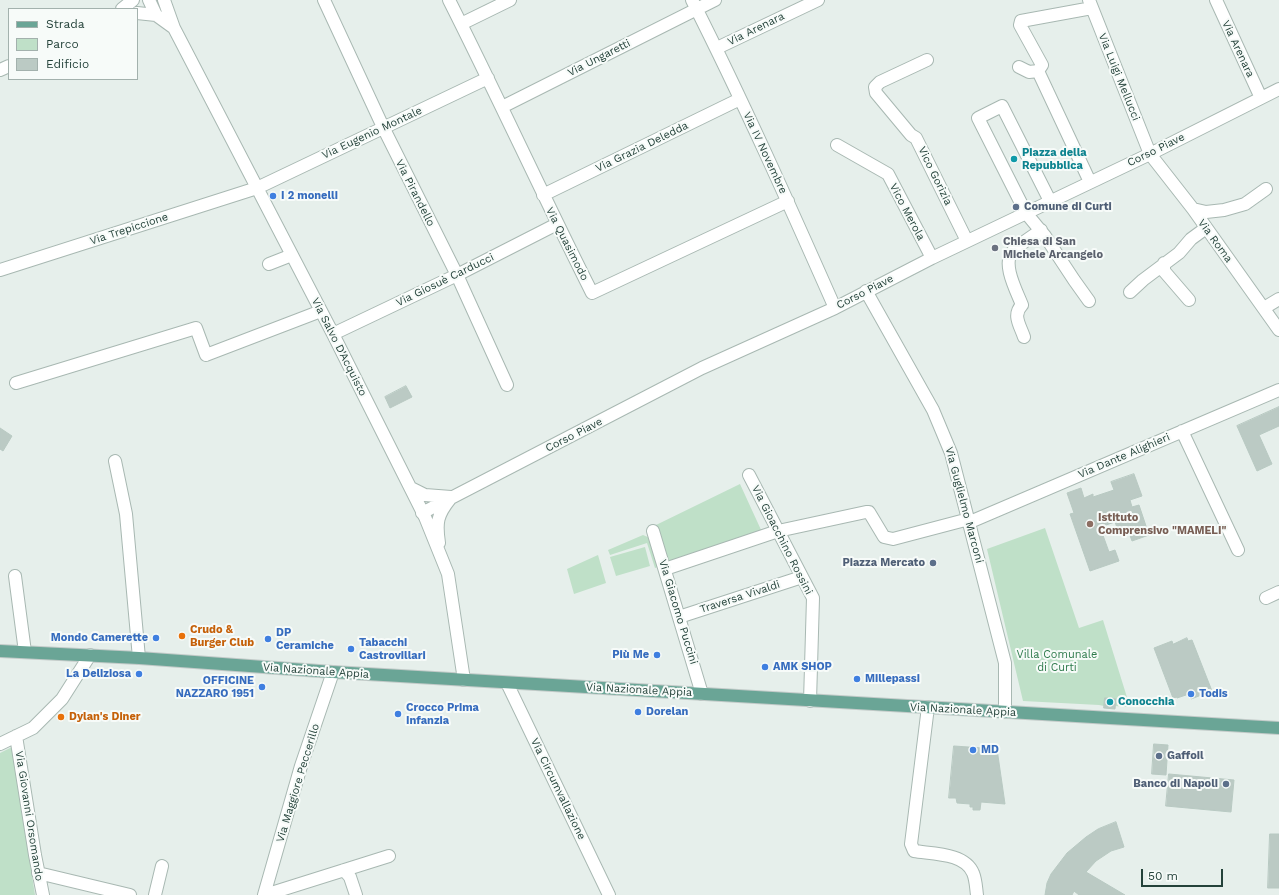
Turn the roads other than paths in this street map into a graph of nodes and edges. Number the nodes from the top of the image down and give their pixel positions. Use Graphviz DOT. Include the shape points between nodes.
graph roads {
  1 [pos="133,0"];
  2 [pos="148,0"];
  3 [pos="164,0"];
  4 [pos="324,0"];
  5 [pos="449,0"];
  6 [pos="510,0"];
  7 [pos="715,0"];
  8 [pos="818,0"];
  9 [pos="1216,0"];
  10 [pos="694,4"];
  11 [pos="1090,4"];
  12 [pos="123,8"];
  13 [pos="138,12"];
  14 [pos="138,13"];
  15 [pos="156,15"];
  16 [pos="461,24"];
  17 [pos="174,28"];
  18 [pos="717,48"];
  19 [pos="927,60"];
  20 [pos="1019,67"];
  21 [pos="1038,71"];
  22 [pos="488,78"];
  23 [pos="1277,94"];
  24 [pos="1261,98"];
  25 [pos="740,99"];
  26 [pos="502,107"];
  27 [pos="383,127"];
  28 [pos="838,145"];
  29 [pos="1150,154"];
  30 [pos="1090,182"];
  31 [pos="257,188"];
  32 [pos="1266,189"];
  33 [pos="543,195"];
  34 [pos="788,200"];
  35 [pos="1050,201"];
  36 [pos="1193,209"];
  37 [pos="1026,213"];
  38 [pos="557,224"];
  39 [pos="1206,228"];
  40 [pos="1040,230"];
  41 [pos="968,241"];
  42 [pos="292,255"];
  43 [pos="932,258"];
  44 [pos="1164,263"];
  45 [pos="269,264"];
  46 [pos="0,270"];
  47 [pos="457,275"];
  48 [pos="866,291"];
  49 [pos="1130,292"];
  50 [pos="1279,299"];
  51 [pos="1189,300"];
  52 [pos="1089,301"];
  53 [pos="835,308"];
  54 [pos="1264,308"];
  55 [pos="321,311"];
  56 [pos="1279,330"];
  57 [pos="333,334"];
  58 [pos="1024,336"];
  59 [pos="16,383"];
  60 [pos="507,385"];
  61 [pos="1279,390"];
  62 [pos="1182,431"];
  63 [pos="115,460"];
  64 [pos="749,475"];
  65 [pos="411,488"];
  66 [pos="452,497"];
  67 [pos="422,513"];
  68 [pos="969,520"];
  69 [pos="653,531"];
  70 [pos="778,531"];
  71 [pos="1238,550"];
  72 [pos="442,560"];
  73 [pos="665,570"];
  74 [pos="15,576"];
  75 [pos="802,576"];
  76 [pos="1279,592"];
  77 [pos="1266,598"];
  78 [pos="679,617"];
  79 [pos="0,651"];
  80 [pos="25,652"];
  81 [pos="90,655"];
  82 [pos="139,658"];
  83 [pos="333,672"];
  84 [pos="464,680"];
  85 [pos="508,682"];
  86 [pos="702,694"];
  87 [pos="810,701"];
  88 [pos="928,708"];
  89 [pos="1005,712"];
  90 [pos="1279,728"];
  91 [pos="16,736"];
  92 [pos="0,744"];
  93 [pos="389,856"];
  94 [pos="162,866"];
  95 [pos="344,870"];
  96 [pos="38,873"];
  97 [pos="43,895"];
  98 [pos="130,895"];
  99 [pos="155,895"];
  100 [pos="264,895"];
  101 [pos="356,895"];
  102 [pos="609,895"];
  103 [pos="977,895"];
  1 -- 12 [label="street"];
  2 -- 13 [label="street"];
  2 -- 15 [label="street, Via Salvo D'Acquisto"];
  3 -- 17 [label="street, Via Salvo D'Acquisto"];
  4 -- 27 [label="street, Via Pirandello"];
  5 -- 16 [label="street, Via Quasimodo"];
  6 -- 16 [label="street"];
  7 -- 10 [label="street, Via Ungaretti"];
  8 -- 18 [label="street, Via Arenara"];
  9 -- 24 [label="street, Via Arenara"];
  10 -- 18 [label="street, Via IV Novembre"];
  10 -- 26 [label="street, Via Ungaretti"];
  11 -- 21 [label="street" via="1021,22 1021,27 1042,65"];
  11 -- 29 [label="street, Via Luigi Mellucci"];
  14 -- 15 [label="street"];
  15 -- 17 [label="street, Via Salvo D'Acquisto"];
  16 -- 22 [label="street, Via Quasimodo"];
  17 -- 31 [label="street, Via Salvo D'Acquisto"];
  18 -- 25 [label="street, Via IV Novembre"];
  19 -- 41 [label="street, Vico Gorizia" via="880,82 875,87 876,93 916,138"];
  20 -- 21 [label="street" via="1029,72"];
  21 -- 30 [label="street"];
  22 -- 26 [label="street, Via Quasimodo"];
  22 -- 27 [label="street, Via Eugenio Montale"];
  23 -- 24 [label="street, Corso Piave"];
  24 -- 29 [label="street, Corso Piave"];
  25 -- 33 [label="street, Via Grazia Deledda"];
  25 -- 34 [label="street, Via IV Novembre"];
  26 -- 33 [label="street, Via Quasimodo"];
  27 -- 31 [label="street, Via Eugenio Montale"];
  27 -- 47 [label="street, Via Pirandello"];
  28 -- 43 [label="street, Vico Merola" via="888,174"];
  29 -- 30 [label="street, Corso Piave"];
  29 -- 36 [label="street, Via Roma"];
  30 -- 35 [label="street, Corso Piave"];
  31 -- 42 [label="street, Via Salvo D'Acquisto"];
  31 -- 46 [label="street, Via Trepiccione"];
  32 -- 36 [label="street" via="1245,204 1224,210 1206,212"];
  33 -- 38 [label="street, Via Quasimodo"];
  34 -- 38 [label="street, Via Quasimodo" via="592,293"];
  34 -- 53 [label="street, Via IV Novembre"];
  35 -- 37 [label="street, Corso Piave"];
  35 -- 37 [label="street" via="1002,106 978,118"];
  36 -- 39 [label="street, Via Roma"];
  37 -- 40 [label="street"];
  37 -- 41 [label="street, Corso Piave"];
  38 -- 47 [label="street, Via Giosuè Carducci"];
  39 -- 44 [label="street"];
  39 -- 54 [label="street, Via Roma"];
  40 -- 52 [label="street"];
  40 -- 58 [label="street" via="1012,252 1009,258 1009,270 1022,305 1016,315"];
  41 -- 43 [label="street, Corso Piave"];
  42 -- 45 [label="street"];
  42 -- 55 [label="street, Via Salvo D'Acquisto"];
  43 -- 48 [label="street, Corso Piave"];
  44 -- 49 [label="street"];
  44 -- 51 [label="street" via="1164,271"];
  47 -- 57 [label="street, Via Giosuè Carducci"];
  47 -- 60 [label="street, Via Pirandello"];
  48 -- 53 [label="street, Corso Piave"];
  48 -- 68 [label="street, Via Guglielmo Marconi" via="933,410 951,453"];
  50 -- 54 [label="street"];
  53 -- 66 [label="street, Corso Piave" via="702,368"];
  54 -- 56 [label="street, Via Roma"];
  55 -- 57 [label="street, Via Salvo D'Acquisto"];
  55 -- 59 [label="street" via="206,355 196,328"];
  57 -- 65 [label="street, Via Salvo D'Acquisto"];
  61 -- 62 [label="street, Via Dante Alighieri"];
  62 -- 68 [label="street, Via Dante Alighieri"];
  62 -- 71 [label="street"];
  63 -- 82 [label="street" via="126,514"];
  64 -- 70 [label="street, Via Gioacchino Rossini"];
  65 -- 66 [label="street" via="425,495"];
  65 -- 67 [label="street, Via Salvo D'Acquisto"];
  66 -- 67 [label="street, Corso Piave"];
  66 -- 72 [label="street, Corso Piave" via="441,511 438,521"];
  67 -- 72 [label="street, Via Salvo D'Acquisto"];
  68 -- 70 [label="street, Via Dante Alighieri" via="893,539 884,537 869,512"];
  68 -- 89 [label="street, Via Guglielmo Marconi" via="1005,663"];
  69 -- 73 [label="street, Via Giacomo Puccini"];
  70 -- 73 [label="street"];
  70 -- 75 [label="street, Via Gioacchino Rossini"];
  72 -- 84 [label="street, Via Salvo D'Acquisto" via="448,574"];
  73 -- 78 [label="street, Via Giacomo Puccini"];
  74 -- 80 [label="street"];
  75 -- 78 [label="street, Traversa Vivaldi"];
  75 -- 87 [label="street, Via Gioacchino Rossini" via="813,598"];
  76 -- 77 [label="street"];
  78 -- 86 [label="street, Via Giacomo Puccini"];
  79 -- 80 [label="main road, Via Nazionale Appia"];
  80 -- 81 [label="main road, Via Nazionale Appia"];
  81 -- 82 [label="main road, Via Nazionale Appia"];
  81 -- 91 [label="street" via="62,699 33,728"];
  82 -- 83 [label="main road, Via Nazionale Appia"];
  83 -- 84 [label="main road, Via Nazionale Appia"];
  83 -- 100 [label="street, Via Maggiore Peccerillo" via="301,766"];
  84 -- 85 [label="main road, Via Nazionale Appia"];
  85 -- 86 [label="main road, Via Nazionale Appia"];
  85 -- 102 [label="street, Via Circumvallazione"];
  86 -- 87 [label="main road, Via Nazionale Appia"];
  87 -- 88 [label="main road, Via Nazionale Appia"];
  88 -- 89 [label="main road, Via Nazionale Appia"];
  88 -- 103 [label="street" via="911,844 914,851 957,858 965,863 973,874"];
  89 -- 90 [label="main road, Via Nazionale Appia"];
  91 -- 92 [label="street"];
  91 -- 96 [label="street, Via Giovanni Orsomando"];
  93 -- 95 [label="street"];
  94 -- 99 [label="street"];
  95 -- 100 [label="street"];
  95 -- 101 [label="street" via="350,877"];
  96 -- 97 [label="street, Via Giovanni Orsomando"];
  96 -- 98 [label="street"];
}
